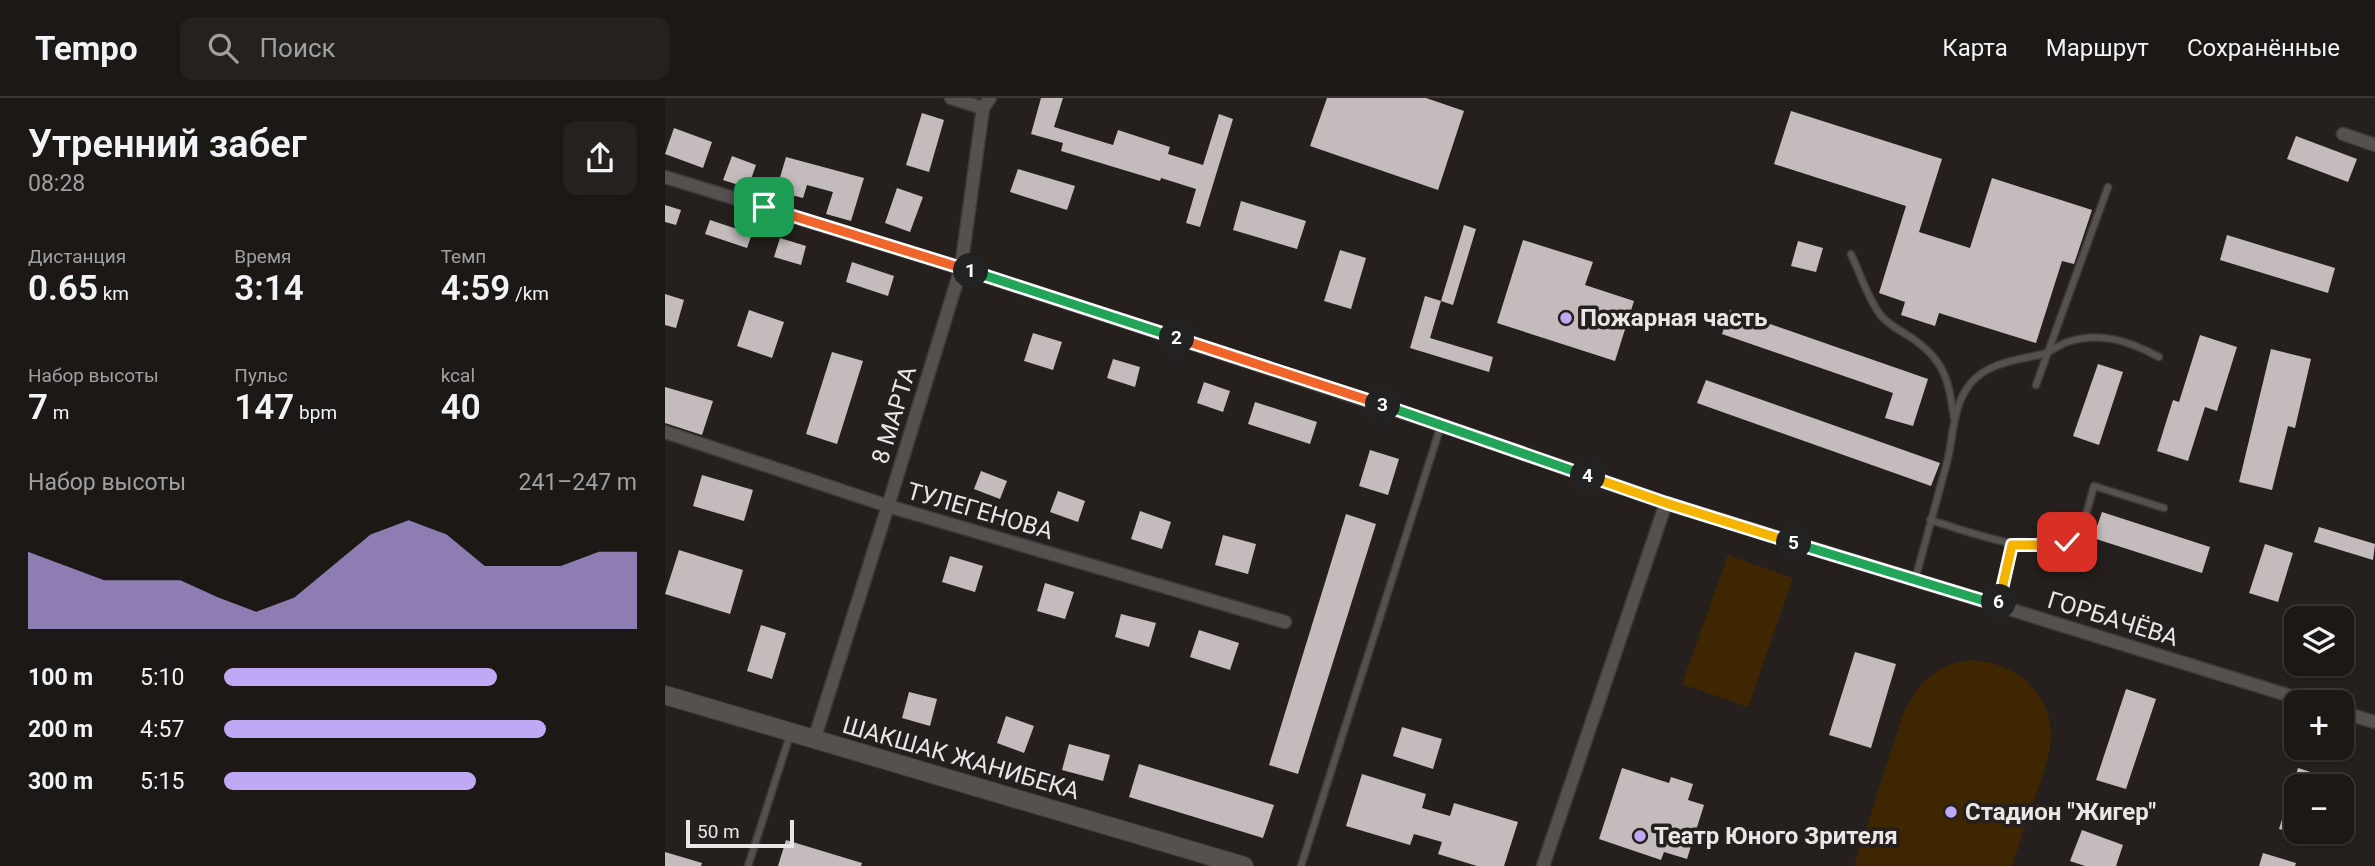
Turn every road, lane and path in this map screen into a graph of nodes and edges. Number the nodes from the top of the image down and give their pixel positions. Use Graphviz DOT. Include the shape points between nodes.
graph roads {
  1 [pos="951,98"];
  2 [pos="986,103"];
  3 [pos="2343,134"];
  4 [pos="2375,145"];
  5 [pos="665,177"];
  6 [pos="2108,187"];
  7 [pos="1851,254"];
  8 [pos="961,268"];
  9 [pos="2046,353"];
  10 [pos="2159,356"];
  11 [pos="2036,385"];
  12 [pos="1954,420"];
  13 [pos="1441,425"];
  14 [pos="665,432"];
  15 [pos="1666,503"];
  16 [pos="888,506"];
  17 [pos="2164,508"];
  18 [pos="1930,520"];
  19 [pos="2012,545"];
  20 [pos="1915,580"];
  21 [pos="1998,605"];
  22 [pos="1285,622"];
  23 [pos="2284,694"];
  24 [pos="665,695"];
  25 [pos="2354,716"];
  26 [pos="2375,722"];
  27 [pos="791,733"];
  28 [pos="814,740"];
  29 [pos="748,866"];
  30 [pos="1244,866"];
  31 [pos="1301,866"];
  32 [pos="1543,866"];
  1 -- 2 [label="street"];
  2 -- 8 [label="street, 8 МАРТА"];
  3 -- 4 [label="street"];
  5 -- 8 [label="street, ГОРБАЧЁВА"];
  6 -- 9 [label="lane"];
  7 -- 12 [label="lane" via="1879,314 1917,342 1944,371"];
  8 -- 13 [label="street, ГОРБАЧЁВА"];
  8 -- 16 [label="street, 8 МАРТА"];
  9 -- 10 [label="lane" via="2064,343 2099,337 2122,339"];
  9 -- 11 [label="lane"];
  9 -- 12 [label="lane" via="1998,365 1982,374 1970,384"];
  12 -- 18 [label="lane"];
  13 -- 15 [label="street, ГОРБАЧЁВА"];
  13 -- 31 [label="lane"];
  14 -- 16 [label="street, ТУЛЕГЕНОВА"];
  15 -- 20 [label="street, ГОРБАЧЁВА"];
  15 -- 32 [label="street"];
  16 -- 22 [label="street, ТУЛЕГЕНОВА"];
  16 -- 28 [label="street, 8 МАРТА"];
  17 -- 19 [label="lane" via="2094,486 2081,524 2067,542"];
  18 -- 19 [label="lane"];
  18 -- 20 [label="lane"];
  19 -- 21 [label="lane"];
  20 -- 21 [label="street, ГОРБАЧЁВА"];
  21 -- 23 [label="street, ГОРБАЧЁВА"];
  24 -- 27 [label="main road, ШАКШАК ЖАНИБЕКА"];
  25 -- 26 [label="street"];
  27 -- 28 [label="main road, ШАКШАК ЖАНИБЕКА"];
  27 -- 29 [label="lane"];
  28 -- 30 [label="main road, ШАКШАК ЖАНИБЕКА"];
}
